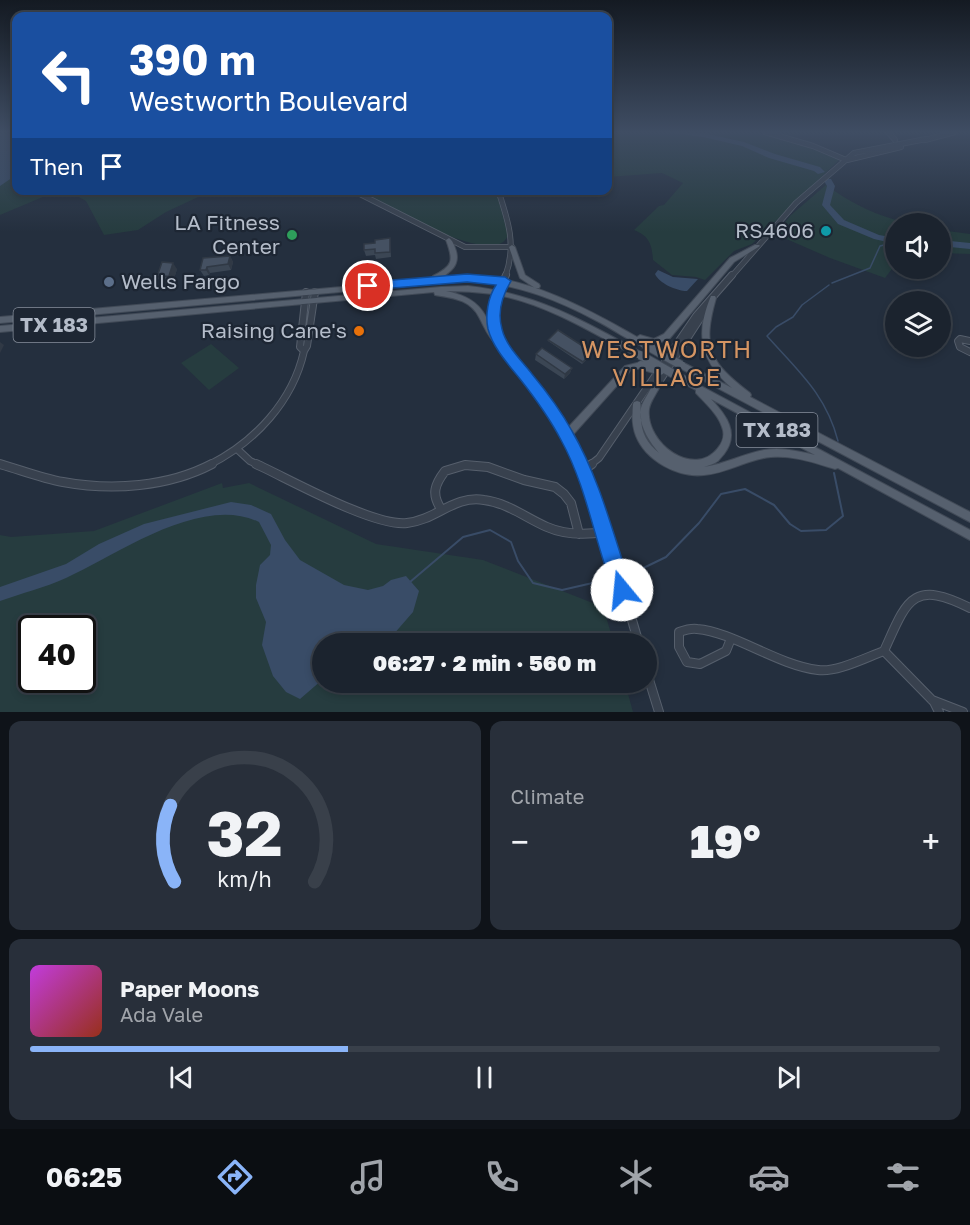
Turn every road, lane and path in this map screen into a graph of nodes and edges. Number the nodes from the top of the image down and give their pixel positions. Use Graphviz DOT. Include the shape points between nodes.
graph roads {
  1 [pos="840,165"];
  2 [pos="362,195"];
  3 [pos="499,195"];
  4 [pos="449,240"];
  5 [pos="757,246"];
  6 [pos="512,248"];
  7 [pos="430,280"];
  8 [pos="505,281"];
  9 [pos="306,292"];
  10 [pos="315,292"];
  11 [pos="498,292"];
  12 [pos="391,293"];
  13 [pos="713,298"];
  14 [pos="225,299"];
  15 [pos="560,299"];
  16 [pos="314,301"];
  17 [pos="304,302"];
  18 [pos="138,307"];
  19 [pos="575,307"];
  20 [pos="155,315"];
  21 [pos="567,315"];
  22 [pos="0,320"];
  23 [pos="37,326"];
  24 [pos="612,326"];
  25 [pos="0,329"];
  26 [pos="970,341"];
  27 [pos="500,343"];
  28 [pos="304,351"];
  29 [pos="970,352"];
  30 [pos="684,380"];
  31 [pos="694,386"];
  32 [pos="655,388"];
  33 [pos="637,404"];
  34 [pos="768,410"];
  35 [pos="567,435"];
  36 [pos="237,449"];
  37 [pos="0,464"];
  38 [pos="849,469"];
  39 [pos="583,470"];
  40 [pos="898,480"];
  41 [pos="894,494"];
  42 [pos="441,509"];
  43 [pos="970,517"];
  44 [pos="605,532"];
  45 [pos="579,534"];
  46 [pos="970,535"];
  47 [pos="970,608"];
  48 [pos="636,633"];
  49 [pos="730,641"];
  50 [pos="884,651"];
  51 [pos="653,693"];
  52 [pos="931,700"];
  53 [pos="659,712"];
  54 [pos="939,712"];
  55 [pos="963,712"];
  1 -- 5 [label="street" via="793,206"];
  2 -- 4 [label="street"];
  3 -- 6 [label="street"];
  4 -- 6 [label="street" via="471,247"];
  4 -- 7 [label="main road" via="454,263"];
  5 -- 13 [label="street"];
  5 -- 24 [label="main road" via="732,260 667,336 649,342"];
  6 -- 8 [label="street"];
  6 -- 15 [label="main road" via="522,276"];
  7 -- 8 [label="main road, TX 183"];
  7 -- 10 [label="main road, TX 183"];
  8 -- 11 [label="street"];
  8 -- 15 [label="main road, TX 183"];
  9 -- 10 [label="main road, TX 183"];
  9 -- 14 [label="main road, TX 183"];
  9 -- 17 [label="street"];
  10 -- 16 [label="street"];
  11 -- 12 [label="main road, TX 183" via="446,288"];
  11 -- 21 [label="main road, TX 183"];
  11 -- 27 [label="street" via="493,312"];
  12 -- 16 [label="main road, TX 183"];
  12 -- 27 [label="main road" via="444,293 462,298 480,311 490,335"];
  13 -- 32 [label="street"];
  13 -- 33 [label="street" via="696,316"];
  13 -- 34 [label="main road" via="705,320 706,350 725,376"];
  14 -- 18 [label="main road, TX 183"];
  14 -- 20 [label="main road" via="164,307"];
  15 -- 19 [label="main road, TX 183"];
  16 -- 17 [label="main road, TX 183"];
  16 -- 28 [label="street"];
  17 -- 20 [label="main road, TX 183"];
  17 -- 28 [label="street" via="300,347"];
  18 -- 22 [label="main road, TX 183"];
  18 -- 23 [label="main road" via="124,313 44,321"];
  19 -- 21 [label="main road"];
  19 -- 24 [label="main road, TX 183"];
  20 -- 23 [label="main road, TX 183"];
  21 -- 30 [label="main road, TX 183, bridge"];
  23 -- 25 [label="main road, TX 183"];
  24 -- 34 [label="main road, TX 183, bridge"];
  26 -- 29 [label="street" via="958,341 960,347"];
  27 -- 35 [label="street"];
  28 -- 36 [label="street" via="293,386 279,407"];
  30 -- 31 [label="main road, TX 183"];
  30 -- 35 [label="main road, bridge" via="641,365 628,368"];
  31 -- 32 [label="main road" via="715,409 727,433 727,442 718,456 701,464 680,461 661,452 650,438 646,407"];
  31 -- 38 [label="main road, TX 183"];
  33 -- 38 [label="main road" via="641,440 677,468 705,471 757,455 781,453"];
  33 -- 39 [label="street" via="599,458"];
  34 -- 40 [label="main road, TX 183"];
  35 -- 39 [label="street"];
  36 -- 37 [label="street" via="192,475 166,482 119,485 70,483"];
  36 -- 42 [label="street" via="250,461 378,520 411,523"];
  38 -- 41 [label="main road, TX 183"];
  39 -- 44 [label="street"];
  40 -- 41 [label="main road"];
  40 -- 43 [label="main road, TX 183"];
  41 -- 46 [label="main road, TX 183"];
  42 -- 45 [label="street" via="474,498 492,501 507,505 543,526"];
  42 -- 45 [label="street" via="433,494 446,471 470,466 492,468 529,482 547,483 561,491 576,513"];
  44 -- 45 [label="street"];
  44 -- 48 [label="street"];
  47 -- 50 [label="street" via="930,592 918,594 910,599"];
  49 -- 49 [label="street" via="694,628 680,632 679,647 687,662 700,664 726,651"];
  49 -- 50 [label="street" via="820,671"];
  50 -- 52 [label="street"];
  51 -- 53 [label="street"];
  52 -- 54 [label="street"];
  52 -- 55 [label="street"];
}
